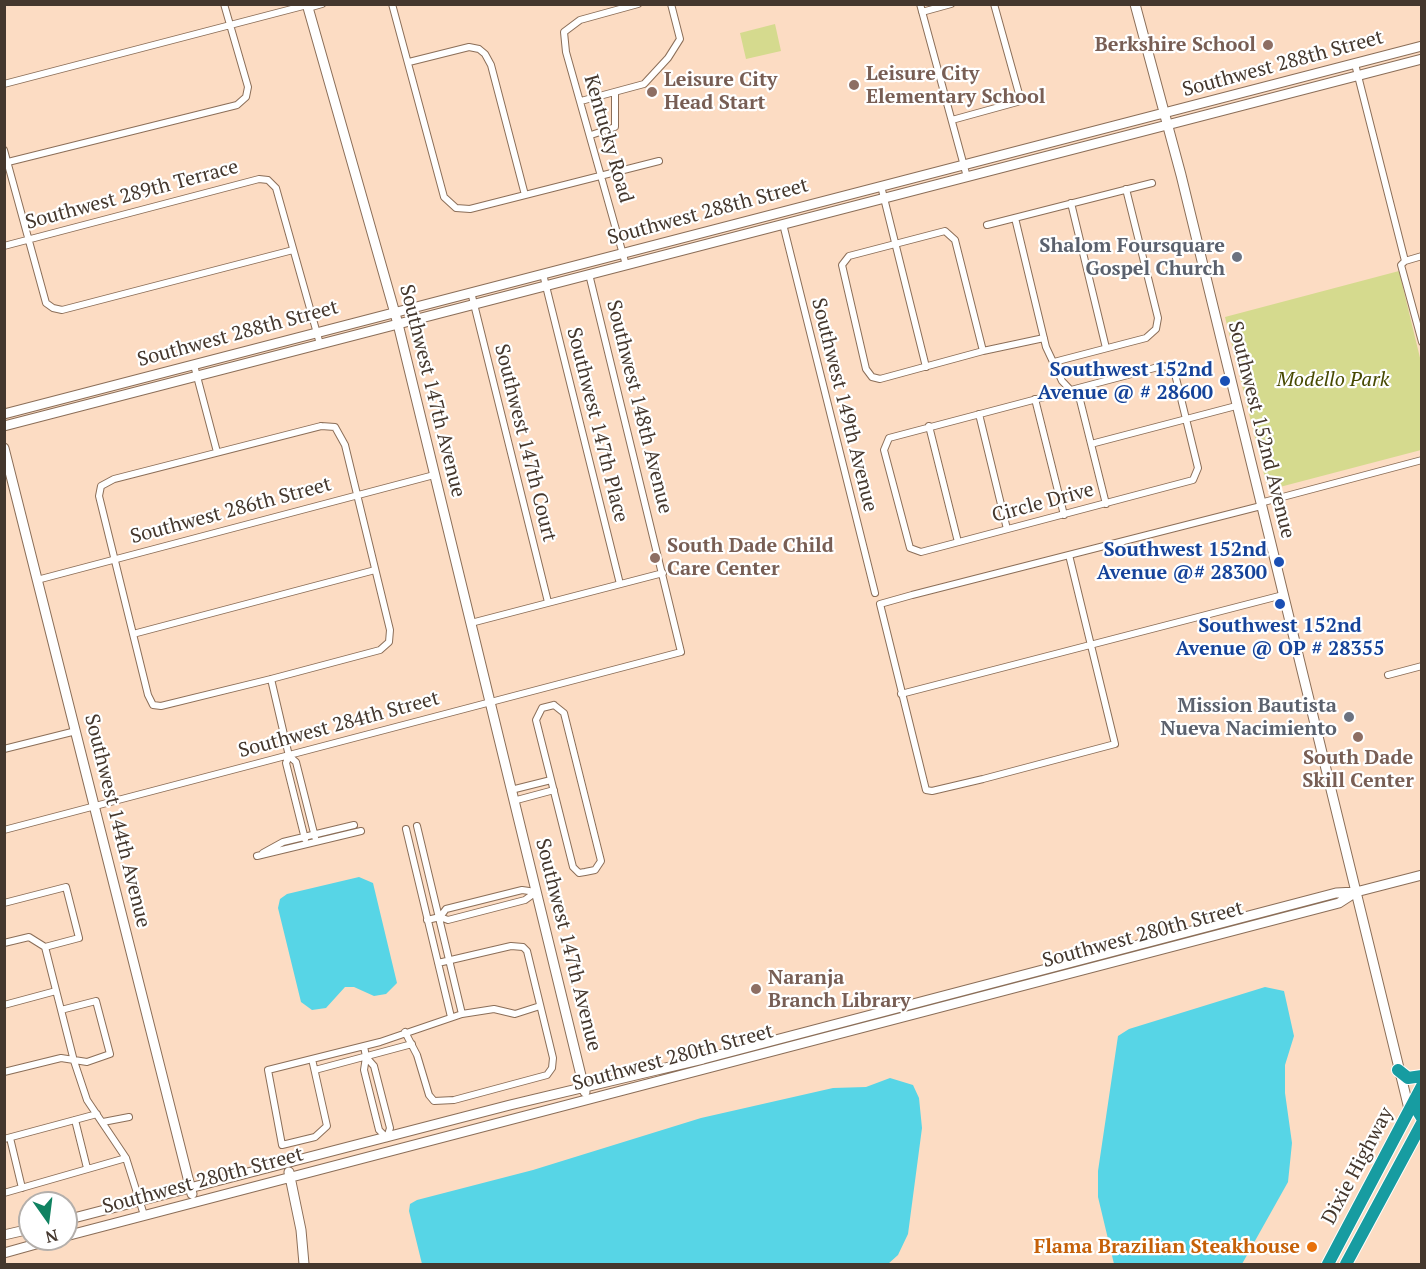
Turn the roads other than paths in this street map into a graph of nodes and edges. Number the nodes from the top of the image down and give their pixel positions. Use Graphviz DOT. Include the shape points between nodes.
graph roads {
  1 [pos="224,4"];
  2 [pos="322,4"];
  3 [pos="392,4"];
  4 [pos="638,4"];
  5 [pos="671,4"];
  6 [pos="920,4"];
  7 [pos="951,4"];
  8 [pos="994,4"];
  9 [pos="1135,4"];
  10 [pos="307,6"];
  11 [pos="922,12"];
  12 [pos="230,25"];
  13 [pos="1422,46"];
  14 [pos="1422,59"];
  15 [pos="409,62"];
  16 [pos="1355,64"];
  17 [pos="1358,75"];
  18 [pos="4,84"];
  19 [pos="1274,85"];
  20 [pos="615,92"];
  21 [pos="1277,97"];
  22 [pos="581,101"];
  23 [pos="1165,114"];
  24 [pos="952,120"];
  25 [pos="1168,125"];
  26 [pos="591,135"];
  27 [pos="4,150"];
  28 [pos="659,161"];
  29 [pos="8,162"];
  30 [pos="964,165"];
  31 [pos="602,175"];
  32 [pos="967,177"];
  33 [pos="1152,183"];
  34 [pos="881,186"];
  35 [pos="1126,189"];
  36 [pos="525,195"];
  37 [pos="884,198"];
  38 [pos="1071,203"];
  39 [pos="1015,218"];
  40 [pos="783,224"];
  41 [pos="987,225"];
  42 [pos="29,239"];
  43 [pos="896,244"];
  44 [pos="4,246"];
  45 [pos="293,250"];
  46 [pos="623,253"];
  47 [pos="1422,256"];
  48 [pos="1405,261"];
  49 [pos="626,265"];
  50 [pos="543,274"];
  51 [pos="589,274"];
  52 [pos="546,286"];
  53 [pos="471,292"];
  54 [pos="474,304"];
  55 [pos="395,312"];
  56 [pos="398,324"];
  57 [pos="316,332"];
  58 [pos="1044,338"];
  59 [pos="1422,342"];
  60 [pos="320,344"];
  61 [pos="1106,348"];
  62 [pos="983,351"];
  63 [pos="1054,362"];
  64 [pos="194,364"];
  65 [pos="926,367"];
  66 [pos="197,377"];
  67 [pos="1070,390"];
  68 [pos="1035,399"];
  69 [pos="1236,406"];
  70 [pos="4,414"];
  71 [pos="979,414"];
  72 [pos="1186,419"];
  73 [pos="4,426"];
  74 [pos="929,426"];
  75 [pos="1091,444"];
  76 [pos="4,448"];
  77 [pos="217,452"];
  78 [pos="1422,460"];
  79 [pos="434,475"];
  80 [pos="357,495"];
  81 [pos="1106,504"];
  82 [pos="1261,505"];
  83 [pos="1064,515"];
  84 [pos="1007,530"];
  85 [pos="958,542"];
  86 [pos="1069,555"];
  87 [pos="114,558"];
  88 [pos="375,570"];
  89 [pos="663,573"];
  90 [pos="37,580"];
  91 [pos="620,584"];
  92 [pos="874,593"];
  93 [pos="1283,595"];
  94 [pos="548,602"];
  95 [pos="471,623"];
  96 [pos="133,634"];
  97 [pos="1090,644"];
  98 [pos="681,652"];
  99 [pos="1422,666"];
  100 [pos="1388,675"];
  101 [pos="271,679"];
  102 [pos="902,694"];
  103 [pos="490,702"];
  104 [pos="76,731"];
  105 [pos="4,749"];
  106 [pos="289,756"];
  107 [pos="551,780"];
  108 [pos="511,790"];
  109 [pos="554,790"];
  110 [pos="513,801"];
  111 [pos="95,806"];
  112 [pos="354,825"];
  113 [pos="417,826"];
  114 [pos="406,829"];
  115 [pos="4,830"];
  116 [pos="361,831"];
  117 [pos="314,834"];
  118 [pos="304,836"];
  119 [pos="316,843"];
  120 [pos="307,845"];
  121 [pos="1422,875"];
  122 [pos="536,892"];
  123 [pos="1356,892"];
  124 [pos="4,903"];
  125 [pos="1285,911"];
  126 [pos="440,917"];
  127 [pos="428,920"];
  128 [pos="1227,921"];
  129 [pos="1230,932"];
  130 [pos="1164,938"];
  131 [pos="4,942"];
  132 [pos="45,947"];
  133 [pos="1167,948"];
  134 [pos="450,960"];
  135 [pos="438,963"];
  136 [pos="1061,970"];
  137 [pos="56,990"];
  138 [pos="4,1005"];
  139 [pos="540,1006"];
  140 [pos="61,1010"];
  141 [pos="462,1014"];
  142 [pos="451,1017"];
  143 [pos="846,1026"];
  144 [pos="405,1032"];
  145 [pos="412,1044"];
  146 [pos="364,1046"];
  147 [pos="366,1057"];
  148 [pos="312,1059"];
  149 [pos="74,1061"];
  150 [pos="315,1070"];
  151 [pos="1398,1070"];
  152 [pos="4,1072"];
  153 [pos="1422,1076"];
  154 [pos="1422,1086"];
  155 [pos="584,1088"];
  156 [pos="587,1098"];
  157 [pos="523,1102"];
  158 [pos="1415,1107"];
  159 [pos="97,1114"];
  160 [pos="527,1114"];
  161 [pos="129,1117"];
  162 [pos="1422,1118"];
  163 [pos="75,1120"];
  164 [pos="103,1122"];
  165 [pos="1422,1123"];
  166 [pos="7,1138"];
  167 [pos="387,1138"];
  168 [pos="389,1150"];
  169 [pos="126,1158"];
  170 [pos="288,1164"];
  171 [pos="87,1168"];
  172 [pos="290,1177"];
  173 [pos="22,1188"];
  174 [pos="191,1188"];
  175 [pos="4,1193"];
  176 [pos="140,1201"];
  177 [pos="194,1202"];
  178 [pos="1379,1202"];
  179 [pos="144,1215"];
  180 [pos="78,1217"];
  181 [pos="78,1233"];
  182 [pos="304,1264"];
  183 [pos="1328,1264"];
  184 [pos="1346,1264"];
  1 -- 12 [label="street"];
  2 -- 10 [label="street"];
  3 -- 15 [label="street"];
  4 -- 22 [label="street, Kentucky Road" via="573,24 564,32"];
  5 -- 20 [label="street" via="680,39 668,58 644,84"];
  6 -- 11 [label="street"];
  7 -- 11 [label="street"];
  8 -- 24 [label="street" via="1022,101"];
  9 -- 23 [label="street, Southwest 152nd Avenue"];
  10 -- 12 [label="street"];
  10 -- 55 [label="street, Southwest 147th Avenue"];
  11 -- 24 [label="street"];
  12 -- 18 [label="street"];
  12 -- 29 [label="street" via="248,87 246,97 237,105"];
  13 -- 16 [label="street, Southwest 288th Street"];
  14 -- 17 [label="street, Southwest 288th Street"];
  15 -- 36 [label="street" via="469,47 479,49 491,65"];
  15 -- 36 [label="street" via="444,197 456,208 470,209"];
  16 -- 17 [label="street"];
  16 -- 19 [label="street, Southwest 288th Street"];
  17 -- 21 [label="street, Southwest 288th Street"];
  17 -- 48 [label="street"];
  19 -- 21 [label="street"];
  19 -- 23 [label="street, Southwest 288th Street"];
  20 -- 22 [label="street"];
  20 -- 26 [label="street" via="615,127"];
  21 -- 25 [label="street, Southwest 288th Street"];
  22 -- 26 [label="street, Kentucky Road"];
  23 -- 25 [label="street, Southwest 152nd Avenue"];
  23 -- 30 [label="street, Southwest 288th Street"];
  24 -- 30 [label="street"];
  25 -- 32 [label="street, Southwest 288th Street"];
  25 -- 69 [label="street, Southwest 152nd Avenue"];
  26 -- 31 [label="street, Kentucky Road"];
  27 -- 29 [label="street"];
  28 -- 31 [label="street"];
  29 -- 42 [label="street"];
  30 -- 32 [label="street"];
  30 -- 34 [label="street, Southwest 288th Street"];
  31 -- 36 [label="street"];
  31 -- 46 [label="street, Kentucky Road"];
  32 -- 37 [label="street, Southwest 288th Street"];
  33 -- 35 [label="street"];
  34 -- 37 [label="street"];
  34 -- 46 [label="street, Southwest 288th Street"];
  35 -- 38 [label="street"];
  35 -- 61 [label="street" via="1158,323 1146,338"];
  37 -- 40 [label="street, Southwest 288th Street"];
  37 -- 43 [label="street"];
  38 -- 39 [label="street"];
  38 -- 61 [label="street"];
  39 -- 41 [label="street"];
  39 -- 58 [label="street"];
  40 -- 49 [label="street, Southwest 288th Street"];
  40 -- 92 [label="street, Southwest 149th Avenue"];
  42 -- 44 [label="street, Southwest 289th Terrace"];
  42 -- 45 [label="street, Southwest 289th Terrace" via="259,179 268,180 276,188"];
  42 -- 45 [label="street" via="46,303 62,310"];
  43 -- 62 [label="street" via="945,231 955,240"];
  43 -- 65 [label="street"];
  43 -- 65 [label="street" via="849,256 842,265 866,369 872,377 880,379"];
  45 -- 57 [label="street"];
  46 -- 49 [label="street, Kentucky Road"];
  46 -- 50 [label="street, Southwest 288th Street"];
  47 -- 48 [label="street"];
  48 -- 59 [label="street" via="1401,265"];
  49 -- 51 [label="street, Southwest 288th Street"];
  50 -- 52 [label="street, Southwest 147th Place"];
  50 -- 53 [label="street, Southwest 288th Street"];
  51 -- 52 [label="street, Southwest 288th Street"];
  51 -- 89 [label="street, Southwest 148th Avenue"];
  52 -- 54 [label="street, Southwest 288th Street"];
  52 -- 91 [label="street, Southwest 147th Place"];
  53 -- 54 [label="street, Southwest 147th Court"];
  53 -- 55 [label="street, Southwest 288th Street"];
  54 -- 56 [label="street, Southwest 288th Street"];
  54 -- 94 [label="street, Southwest 147th Court"];
  55 -- 56 [label="street, Southwest 147th Avenue"];
  55 -- 57 [label="street, Southwest 288th Street"];
  56 -- 60 [label="street, Southwest 288th Street"];
  56 -- 79 [label="street, Southwest 147th Avenue"];
  57 -- 60 [label="street"];
  57 -- 64 [label="street, Southwest 288th Street"];
  58 -- 62 [label="street"];
  58 -- 63 [label="street"];
  60 -- 66 [label="street, Southwest 288th Street"];
  61 -- 63 [label="street"];
  62 -- 65 [label="street"];
  63 -- 67 [label="street"];
  64 -- 66 [label="street"];
  64 -- 70 [label="street, Southwest 288th Street"];
  66 -- 73 [label="street, Southwest 288th Street"];
  66 -- 77 [label="street"];
  67 -- 68 [label="street, Circle Drive"];
  67 -- 72 [label="street, Circle Drive" via="1165,366 1175,374"];
  67 -- 75 [label="street" via="1080,400"];
  68 -- 71 [label="street, Circle Drive"];
  68 -- 83 [label="street"];
  69 -- 72 [label="street"];
  69 -- 82 [label="street, Southwest 152nd Avenue"];
  71 -- 74 [label="street, Circle Drive"];
  71 -- 84 [label="street"];
  72 -- 75 [label="street"];
  72 -- 81 [label="street, Circle Drive" via="1198,468 1193,480"];
  74 -- 85 [label="street"];
  74 -- 85 [label="street, Circle Drive" via="886,441 884,450 894,491 910,548 921,552"];
  75 -- 81 [label="street"];
  76 -- 90 [label="street, Southwest 144th Avenue"];
  77 -- 80 [label="street" via="321,426 335,427 345,445"];
  77 -- 87 [label="street" via="114,478 101,486 99,496"];
  78 -- 82 [label="street"];
  79 -- 80 [label="street, Southwest 286th Street"];
  79 -- 95 [label="street, Southwest 147th Avenue"];
  80 -- 87 [label="street, Southwest 286th Street"];
  80 -- 88 [label="street"];
  81 -- 83 [label="street, Circle Drive"];
  82 -- 86 [label="street"];
  82 -- 93 [label="street, Southwest 152nd Avenue"];
  83 -- 84 [label="street, Circle Drive"];
  84 -- 85 [label="street, Circle Drive"];
  86 -- 97 [label="street"];
  86 -- 102 [label="street" via="880,604"];
  87 -- 90 [label="street, Southwest 286th Street"];
  87 -- 96 [label="street"];
  88 -- 96 [label="street"];
  88 -- 101 [label="street" via="390,630 389,642 380,650"];
  89 -- 91 [label="street"];
  89 -- 98 [label="street, Southwest 148th Avenue"];
  90 -- 104 [label="street, Southwest 144th Avenue"];
  91 -- 94 [label="street"];
  93 -- 97 [label="street"];
  93 -- 123 [label="street, Southwest 152nd Avenue"];
  94 -- 95 [label="street"];
  95 -- 103 [label="street, Southwest 147th Avenue"];
  96 -- 101 [label="street" via="153,705"];
  97 -- 102 [label="street"];
  97 -- 102 [label="street" via="1115,744 926,790"];
  98 -- 103 [label="street, Southwest 284th Street"];
  99 -- 100 [label="street"];
  101 -- 106 [label="street"];
  103 -- 106 [label="street, Southwest 284th Street"];
  103 -- 108 [label="street, Southwest 147th Avenue"];
  104 -- 105 [label="street"];
  104 -- 111 [label="street, Southwest 144th Avenue"];
  106 -- 111 [label="street, Southwest 284th Street"];
  106 -- 117 [label="street" via="296,762"];
  106 -- 118 [label="street" via="286,763"];
  107 -- 108 [label="street"];
  107 -- 109 [label="street, Southwest 147th Avenue"];
  107 -- 109 [label="street, Southwest 147th Avenue" via="536,720 542,708 554,705 564,713 601,861 595,870 579,873 573,867"];
  108 -- 110 [label="street, Southwest 147th Avenue"];
  109 -- 110 [label="street"];
  110 -- 122 [label="street, Southwest 147th Avenue"];
  111 -- 115 [label="street, Southwest 284th Street"];
  111 -- 174 [label="street, Southwest 144th Avenue"];
  112 -- 117 [label="street"];
  113 -- 126 [label="street"];
  114 -- 127 [label="street"];
  116 -- 119 [label="street"];
  117 -- 118 [label="street"];
  117 -- 119 [label="street"];
  118 -- 120 [label="street"];
  118 -- 120 [label="street" via="257,856"];
  119 -- 120 [label="street"];
  121 -- 123 [label="street, Southwest 280th Street"];
  122 -- 126 [label="street" via="525,900 448,920"];
  122 -- 126 [label="street" via="522,890 446,909"];
  122 -- 155 [label="street, Southwest 147th Avenue"];
  123 -- 125 [label="street, Southwest 280th Street" via="1339,903"];
  123 -- 151 [label="street, Southwest 152nd Avenue"];
  124 -- 132 [label="street" via="66,887 79,938"];
  125 -- 128 [label="street, Southwest 280th Street"];
  125 -- 129 [label="street, Southwest 280th Street"];
  126 -- 127 [label="street"];
  126 -- 134 [label="street"];
  127 -- 135 [label="street"];
  128 -- 129 [label="street"];
  128 -- 130 [label="street, Southwest 280th Street"];
  129 -- 133 [label="street, Southwest 280th Street"];
  130 -- 133 [label="street"];
  130 -- 136 [label="street, Southwest 280th Street"];
  131 -- 132 [label="street" via="29,937"];
  132 -- 137 [label="street"];
  133 -- 136 [label="street, Southwest 280th Street"];
  134 -- 135 [label="street"];
  134 -- 139 [label="street" via="511,946 523,947"];
  134 -- 141 [label="street"];
  135 -- 142 [label="street"];
  136 -- 143 [label="street, Southwest 280th Street"];
  137 -- 138 [label="street"];
  137 -- 140 [label="street"];
  139 -- 141 [label="street" via="515,1014 494,1009"];
  139 -- 145 [label="street" via="553,1058 547,1075 454,1100 434,1101"];
  140 -- 149 [label="street"];
  140 -- 149 [label="street" via="96,1000 110,1054 87,1062"];
  141 -- 142 [label="street"];
  142 -- 144 [label="street"];
  143 -- 155 [label="street, Southwest 280th Street"];
  143 -- 156 [label="street, Southwest 280th Street"];
  144 -- 145 [label="street"];
  144 -- 146 [label="street"];
  145 -- 147 [label="street"];
  146 -- 147 [label="street"];
  146 -- 148 [label="street"];
  147 -- 150 [label="street"];
  147 -- 167 [label="street" via="364,1070 376,1120"];
  147 -- 167 [label="street" via="374,1066 390,1128"];
  148 -- 150 [label="street"];
  148 -- 150 [label="street" via="268,1071 282,1145 315,1137 327,1126"];
  149 -- 152 [label="street" via="61,1058"];
  149 -- 159 [label="street" via="87,1100"];
  151 -- 153 [label="highway" via="1408,1078"];
  151 -- 158 [label="street, Southwest 152nd Avenue"];
  154 -- 158 [label="highway, Dixie Highway"];
  155 -- 156 [label="street, Southwest 147th Avenue"];
  155 -- 157 [label="street, Southwest 280th Street"];
  156 -- 160 [label="street, Southwest 280th Street"];
  157 -- 160 [label="street"];
  157 -- 167 [label="street, Southwest 280th Street"];
  158 -- 162 [label="highway"];
  158 -- 178 [label="highway" via="1412,1123 1381,1185"];
  158 -- 183 [label="highway, Dixie Highway"];
  159 -- 163 [label="street"];
  159 -- 164 [label="street"];
  160 -- 168 [label="street, Southwest 280th Street"];
  161 -- 164 [label="street"];
  163 -- 166 [label="street"];
  163 -- 171 [label="street"];
  164 -- 169 [label="street"];
  165 -- 178 [label="highway, Dixie Highway"];
  166 -- 173 [label="street"];
  167 -- 168 [label="street"];
  167 -- 170 [label="street, Southwest 280th Street"];
  168 -- 172 [label="street, Southwest 280th Street"];
  169 -- 171 [label="street"];
  169 -- 176 [label="street"];
  170 -- 172 [label="street"];
  170 -- 174 [label="street, Southwest 280th Street"];
  171 -- 173 [label="street"];
  172 -- 177 [label="street, Southwest 280th Street"];
  172 -- 182 [label="street"];
  173 -- 175 [label="street"];
  174 -- 176 [label="street, Southwest 280th Street"];
  174 -- 177 [label="street, Southwest 144th Avenue"];
  176 -- 179 [label="street"];
  176 -- 180 [label="street, Southwest 280th Street"];
  177 -- 179 [label="street, Southwest 280th Street"];
  178 -- 184 [label="highway, Dixie Highway"];
  179 -- 181 [label="street, Southwest 280th Street"];
}
